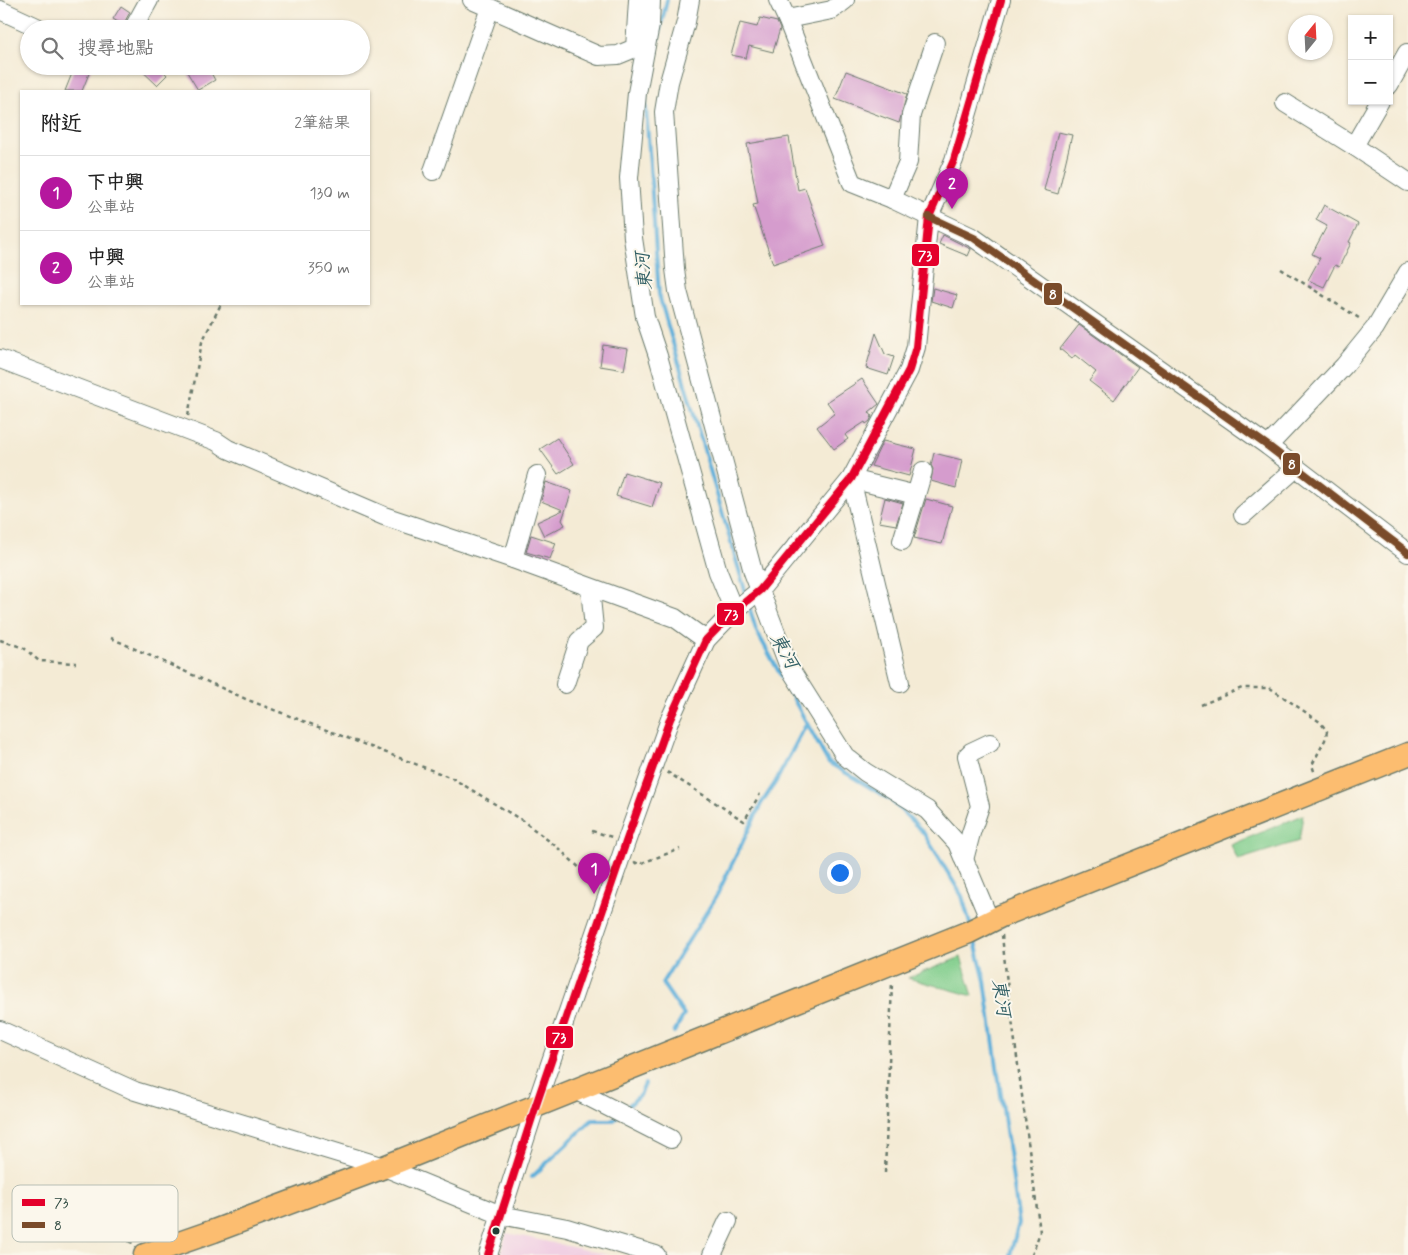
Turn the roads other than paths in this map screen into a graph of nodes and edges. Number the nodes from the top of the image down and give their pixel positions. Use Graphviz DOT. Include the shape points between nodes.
graph roads {
  1 [pos="149,0"];
  2 [pos="472,0"];
  3 [pos="638,0"];
  4 [pos="651,0"];
  5 [pos="690,0"];
  6 [pos="778,0"];
  7 [pos="845,0"];
  8 [pos="1001,0"];
  9 [pos="490,8"];
  10 [pos="0,10"];
  11 [pos="787,19"];
  12 [pos="22,20"];
  13 [pos="138,20"];
  14 [pos="935,44"];
  15 [pos="1407,53"];
  16 [pos="1393,78"];
  17 [pos="1285,103"];
  18 [pos="1378,105"];
  19 [pos="1354,146"];
  20 [pos="433,171"];
  21 [pos="1408,182"];
  22 [pos="892,199"];
  23 [pos="929,217"];
  24 [pos="1408,272"];
  25 [pos="0,359"];
  26 [pos="1268,446"];
  27 [pos="1296,468"];
  28 [pos="923,471"];
  29 [pos="537,476"];
  30 [pos="851,479"];
  31 [pos="916,495"];
  32 [pos="1243,515"];
  33 [pos="902,541"];
  34 [pos="1408,553"];
  35 [pos="513,559"];
  36 [pos="590,588"];
  37 [pos="760,590"];
  38 [pos="734,611"];
  39 [pos="706,640"];
  40 [pos="900,682"];
  41 [pos="566,684"];
  42 [pos="990,743"];
  43 [pos="1408,754"];
  44 [pos="964,860"];
  45 [pos="995,918"];
  46 [pos="0,1030"];
  47 [pos="575,1090"];
  48 [pos="536,1106"];
  49 [pos="671,1140"];
  50 [pos="384,1167"];
  51 [pos="501,1215"];
  52 [pos="728,1221"];
  53 [pos="151,1253"];
  54 [pos="488,1255"];
  55 [pos="656,1255"];
  56 [pos="712,1255"];
  1 -- 13 [label="street"];
  2 -- 9 [label="street"];
  3 -- 9 [label="street" via="635,48 618,55 598,56"];
  4 -- 38 [label="street" via="629,178 634,238 645,317 718,572"];
  5 -- 37 [label="street" via="664,112 675,269 735,507"];
  6 -- 11 [label="street"];
  7 -- 11 [label="street" via="832,10"];
  8 -- 23 [label="street" via="954,160"];
  9 -- 20 [label="street"];
  10 -- 12 [label="street"];
  11 -- 22 [label="street" via="852,183"];
  14 -- 22 [label="street" via="911,115 908,162"];
  15 -- 16 [label="street"];
  17 -- 19 [label="street"];
  18 -- 19 [label="street"];
  19 -- 21 [label="street"];
  22 -- 23 [label="street"];
  23 -- 26 [label="street" via="974,238"];
  23 -- 30 [label="street" via="916,347 909,370"];
  24 -- 26 [label="street" via="1374,328 1344,366"];
  25 -- 35 [label="street" via="216,441 384,516"];
  26 -- 27 [label="street"];
  27 -- 32 [label="street"];
  27 -- 34 [label="street"];
  28 -- 31 [label="street"];
  29 -- 35 [label="street"];
  30 -- 31 [label="street"];
  30 -- 37 [label="street"];
  30 -- 40 [label="street"];
  31 -- 33 [label="street"];
  35 -- 36 [label="street"];
  36 -- 39 [label="street" via="675,618"];
  36 -- 41 [label="street" via="594,628 580,641"];
  37 -- 38 [label="street"];
  37 -- 44 [label="street" via="789,667 845,756 927,810 957,843"];
  38 -- 39 [label="street"];
  39 -- 48 [label="street" via="670,719"];
  42 -- 44 [label="street" via="968,756 980,806"];
  43 -- 45 [label="main road"];
  44 -- 45 [label="street"];
  45 -- 47 [label="main road" via="969,932"];
  46 -- 50 [label="street" via="134,1091"];
  47 -- 48 [label="main road"];
  47 -- 49 [label="street"];
  48 -- 50 [label="main road"];
  48 -- 51 [label="street"];
  50 -- 51 [label="street"];
  50 -- 53 [label="main road"];
  51 -- 54 [label="street"];
  51 -- 55 [label="street" via="567,1228"];
  52 -- 56 [label="street"];
}
